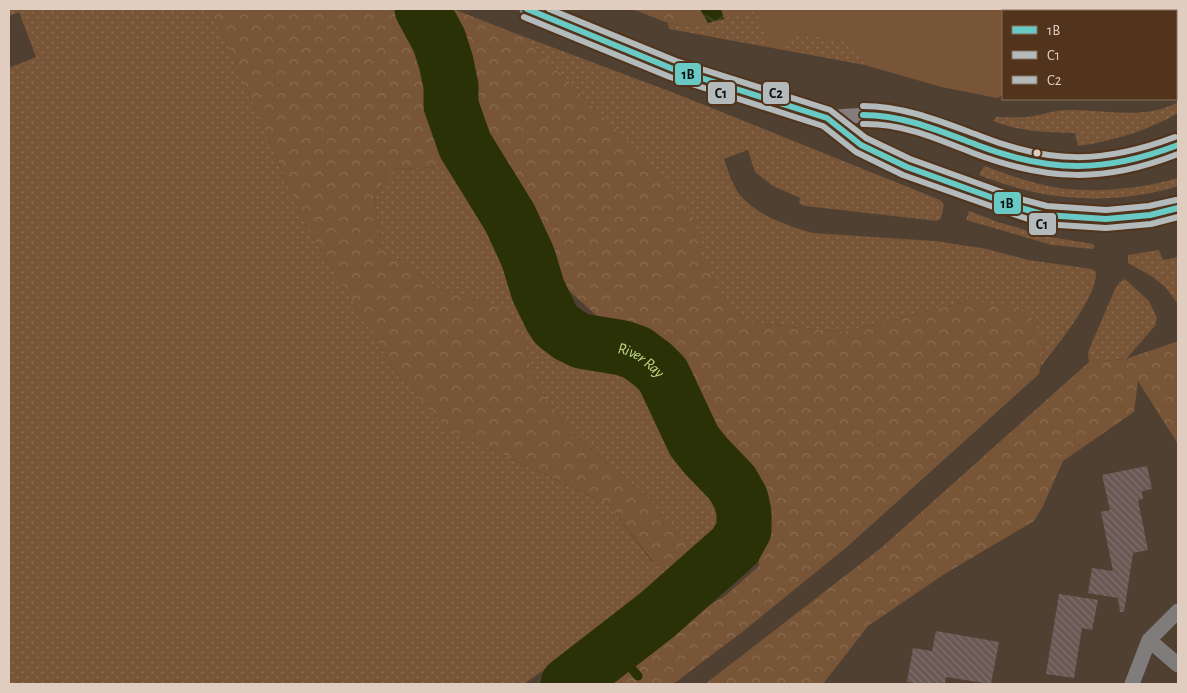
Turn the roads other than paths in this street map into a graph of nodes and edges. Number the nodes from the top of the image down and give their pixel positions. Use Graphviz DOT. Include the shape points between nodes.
graph roads {
  1 [pos="530,9"];
  2 [pos="827,118"];
  3 [pos="1178,145"];
  4 [pos="1178,208"];
  5 [pos="1178,612"];
  6 [pos="1149,640"];
  7 [pos="1178,665"];
  8 [pos="1132,684"];
  1 -- 2 [label="main road" via="674,69"];
  2 -- 3 [label="main road" via="874,114 902,117 1019,159 1054,165 1083,167 1129,162"];
  2 -- 4 [label="main road" via="861,145 906,167 1045,215 1106,219 1150,215"];
  5 -- 6 [label="street"];
  6 -- 7 [label="street"];
  6 -- 8 [label="street"];
}
